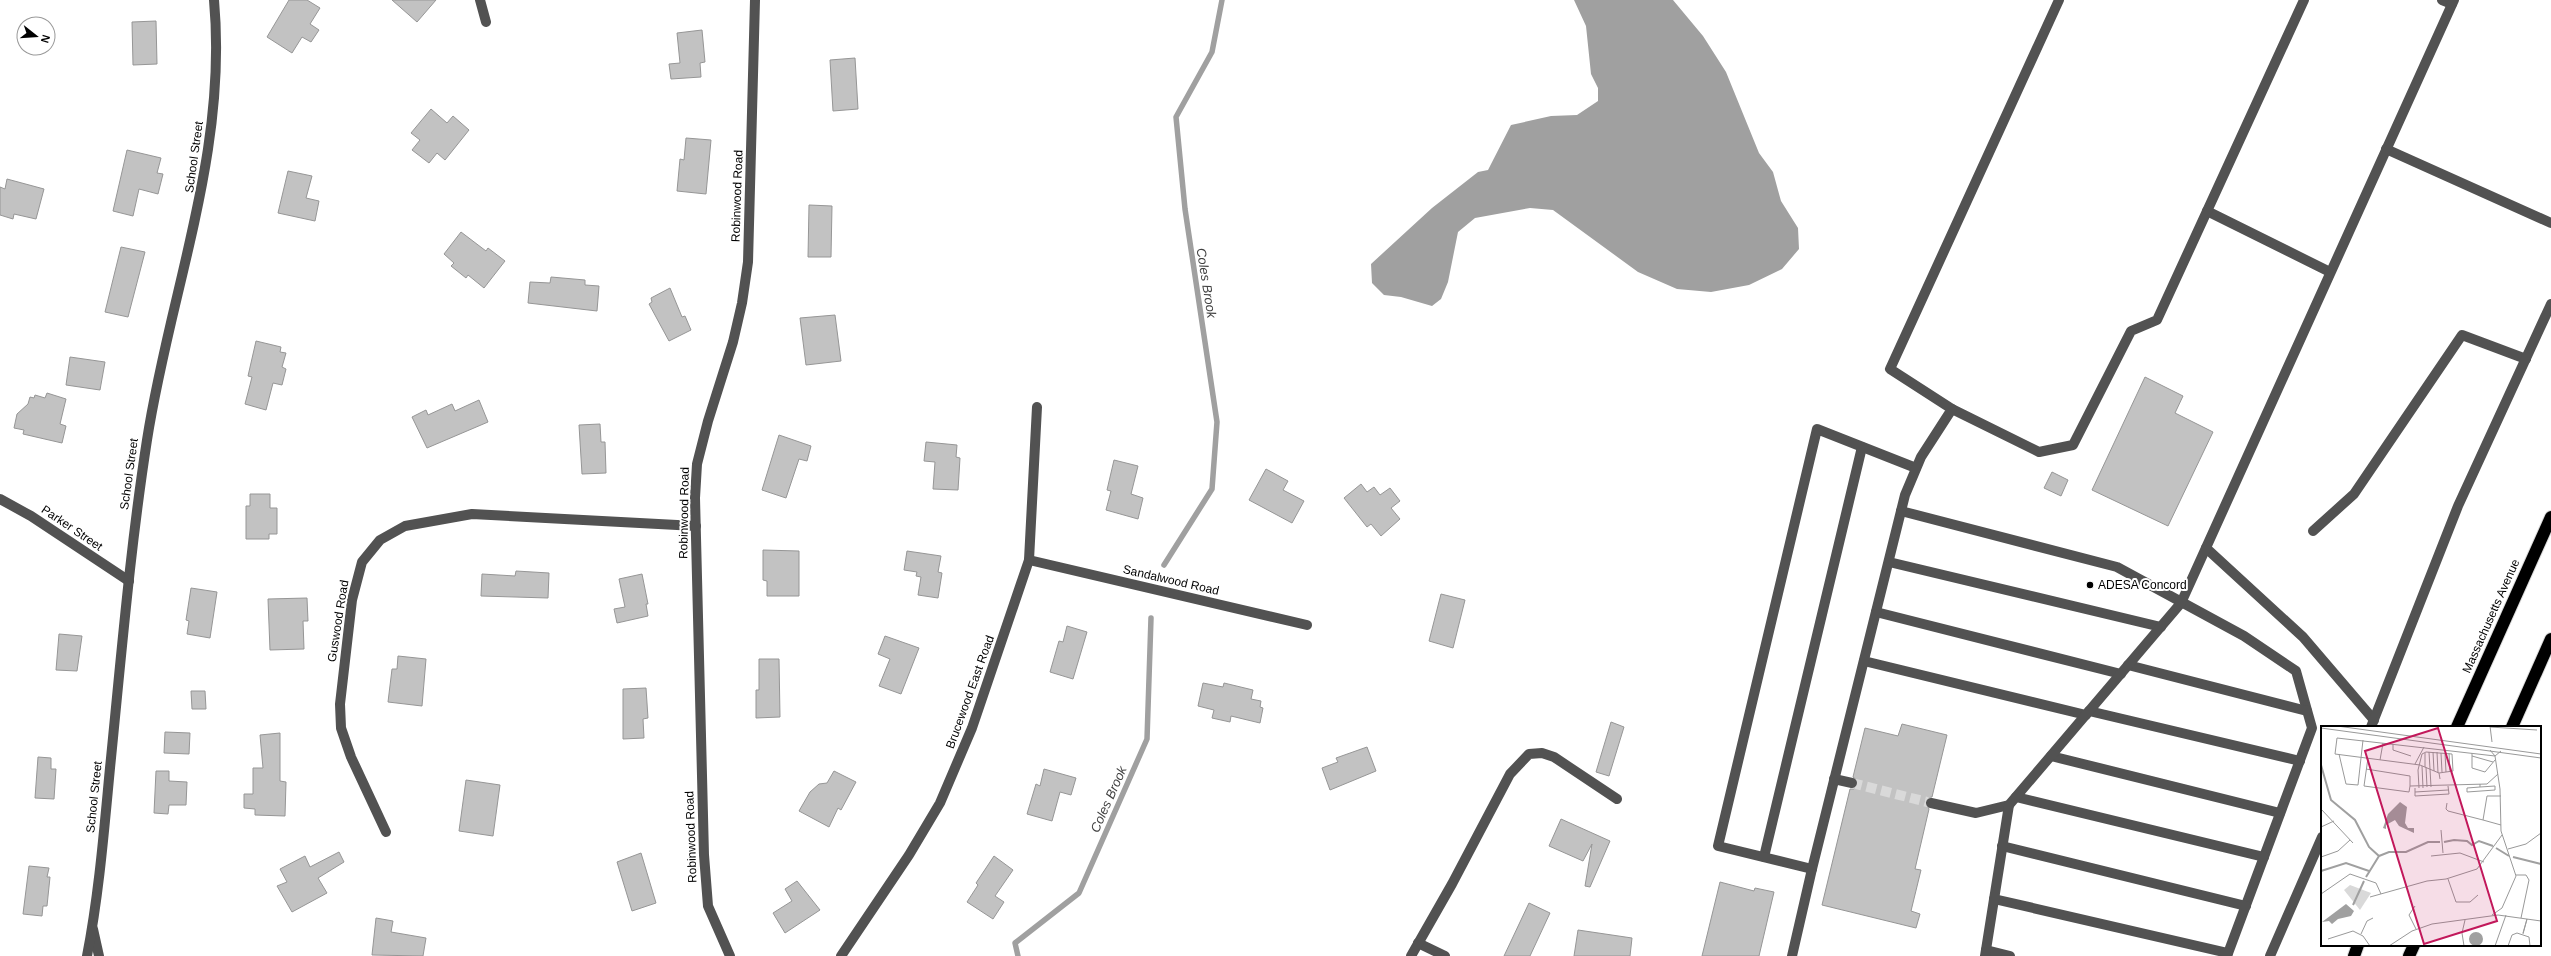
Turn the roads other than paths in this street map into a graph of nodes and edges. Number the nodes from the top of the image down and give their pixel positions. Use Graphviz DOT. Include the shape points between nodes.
graph roads {
  1 [pos="214,0"];
  2 [pos="480,0"];
  3 [pos="755,0"];
  4 [pos="2059,0"];
  5 [pos="2304,0"];
  6 [pos="2442,0"];
  7 [pos="2453,2"];
  8 [pos="486,22"];
  9 [pos="2386,150"];
  10 [pos="2207,210"];
  11 [pos="2551,223"];
  12 [pos="2330,272"];
  13 [pos="2551,304"];
  14 [pos="2526,359"];
  15 [pos="1037,407"];
  16 [pos="1952,409"];
  17 [pos="1862,447"];
  18 [pos="1916,468"];
  19 [pos="0,499"];
  20 [pos="1901,511"];
  21 [pos="2551,517"];
  22 [pos="696,526"];
  23 [pos="2313,531"];
  24 [pos="2206,548"];
  25 [pos="1029,560"];
  26 [pos="1889,562"];
  27 [pos="129,581"];
  28 [pos="2181,603"];
  29 [pos="1876,612"];
  30 [pos="1307,625"];
  31 [pos="2161,627"];
  32 [pos="2551,639"];
  33 [pos="1864,661"];
  34 [pos="2128,665"];
  35 [pos="2121,674"];
  36 [pos="2307,711"];
  37 [pos="2088,713"];
  38 [pos="2373,723"];
  39 [pos="2456,726"];
  40 [pos="2512,726"];
  41 [pos="2051,756"];
  42 [pos="2300,761"];
  43 [pos="1834,779"];
  44 [pos="1852,783"];
  45 [pos="1617,799"];
  46 [pos="2012,801"];
  47 [pos="1931,803"];
  48 [pos="2280,813"];
  49 [pos="386,832"];
  50 [pos="2321,840"];
  51 [pos="2002,846"];
  52 [pos="1764,857"];
  53 [pos="2264,857"];
  54 [pos="1812,869"];
  55 [pos="1994,899"];
  56 [pos="2246,906"];
  57 [pos="93,926"];
  58 [pos="1418,943"];
  59 [pos="2358,946"];
  60 [pos="2414,946"];
  61 [pos="1985,953"];
  62 [pos="2228,955"];
  63 [pos="86,956"];
  64 [pos="99,956"];
  65 [pos="730,956"];
  66 [pos="841,956"];
  67 [pos="1411,956"];
  68 [pos="1445,956"];
  69 [pos="1792,956"];
  70 [pos="2010,956"];
  71 [pos="2270,956"];
  72 [pos="2354,956"];
  73 [pos="2409,956"];
  1 -- 27 [label="street, School Street" via="217,50 207,165 200,207 154,399"];
  2 -- 8 [label="street"];
  3 -- 22 [label="street, Robinwood Road" via="748,262 733,342 697,464"];
  4 -- 16 [label="street" via="1890,369"];
  5 -- 10 [label="street"];
  6 -- 7 [label="street"];
  7 -- 9 [label="street"];
  9 -- 11 [label="street"];
  9 -- 12 [label="street"];
  10 -- 12 [label="street"];
  10 -- 16 [label="street" via="2157,320 2131,331 2073,445 2039,452"];
  12 -- 24 [label="street"];
  13 -- 14 [label="street"];
  14 -- 23 [label="street" via="2462,335 2354,494"];
  14 -- 38 [label="street" via="2458,506"];
  15 -- 25 [label="street, Brucewood East Road"];
  16 -- 18 [label="street"];
  17 -- 18 [label="street"];
  17 -- 52 [label="street"];
  17 -- 52 [label="street" via="1817,429 1718,846"];
  18 -- 20 [label="street"];
  19 -- 27 [label="street, Parker Street" via="31,516"];
  20 -- 26 [label="street"];
  20 -- 28 [label="street" via="2117,567"];
  21 -- 39 [label="highway, Massachusetts Avenue"];
  22 -- 49 [label="street, Guswood Road" via="472,514 410,524 380,540 362,562 352,600 340,704 342,728 351,757"];
  22 -- 65 [label="street, Robinwood Road" via="707,899"];
  24 -- 28 [label="street"];
  24 -- 38 [label="street" via="2303,637"];
  25 -- 30 [label="street, Sandalwood Road"];
  25 -- 66 [label="street, Brucewood East Road" via="972,728 940,803 909,855"];
  26 -- 29 [label="street"];
  26 -- 31 [label="street"];
  27 -- 57 [label="street, School Street"];
  28 -- 31 [label="street"];
  28 -- 36 [label="street" via="2244,636 2296,671"];
  29 -- 33 [label="street"];
  29 -- 35 [label="street"];
  31 -- 34 [label="street"];
  32 -- 40 [label="highway"];
  33 -- 37 [label="street"];
  33 -- 43 [label="street"];
  34 -- 35 [label="street"];
  34 -- 36 [label="street"];
  35 -- 37 [label="street"];
  36 -- 42 [label="street" via="2312,728"];
  37 -- 41 [label="street"];
  37 -- 42 [label="street"];
  41 -- 46 [label="street"];
  41 -- 48 [label="street"];
  42 -- 48 [label="street"];
  43 -- 44 [label="street"];
  43 -- 54 [label="street"];
  45 -- 58 [label="street" via="1554,757 1542,752 1529,754 1510,774"];
  46 -- 47 [label="street" via="1976,813"];
  46 -- 51 [label="street"];
  46 -- 53 [label="street"];
  48 -- 53 [label="street"];
  50 -- 71 [label="street"];
  51 -- 55 [label="street"];
  51 -- 56 [label="street"];
  52 -- 54 [label="street"];
  53 -- 56 [label="street"];
  54 -- 69 [label="street"];
  55 -- 61 [label="street"];
  55 -- 62 [label="street"];
  56 -- 62 [label="street"];
  57 -- 63 [label="street, School Street"];
  57 -- 64 [label="street"];
  58 -- 67 [label="street"];
  58 -- 68 [label="street"];
  59 -- 72 [label="highway"];
  60 -- 73 [label="highway"];
  61 -- 70 [label="street"];
}
